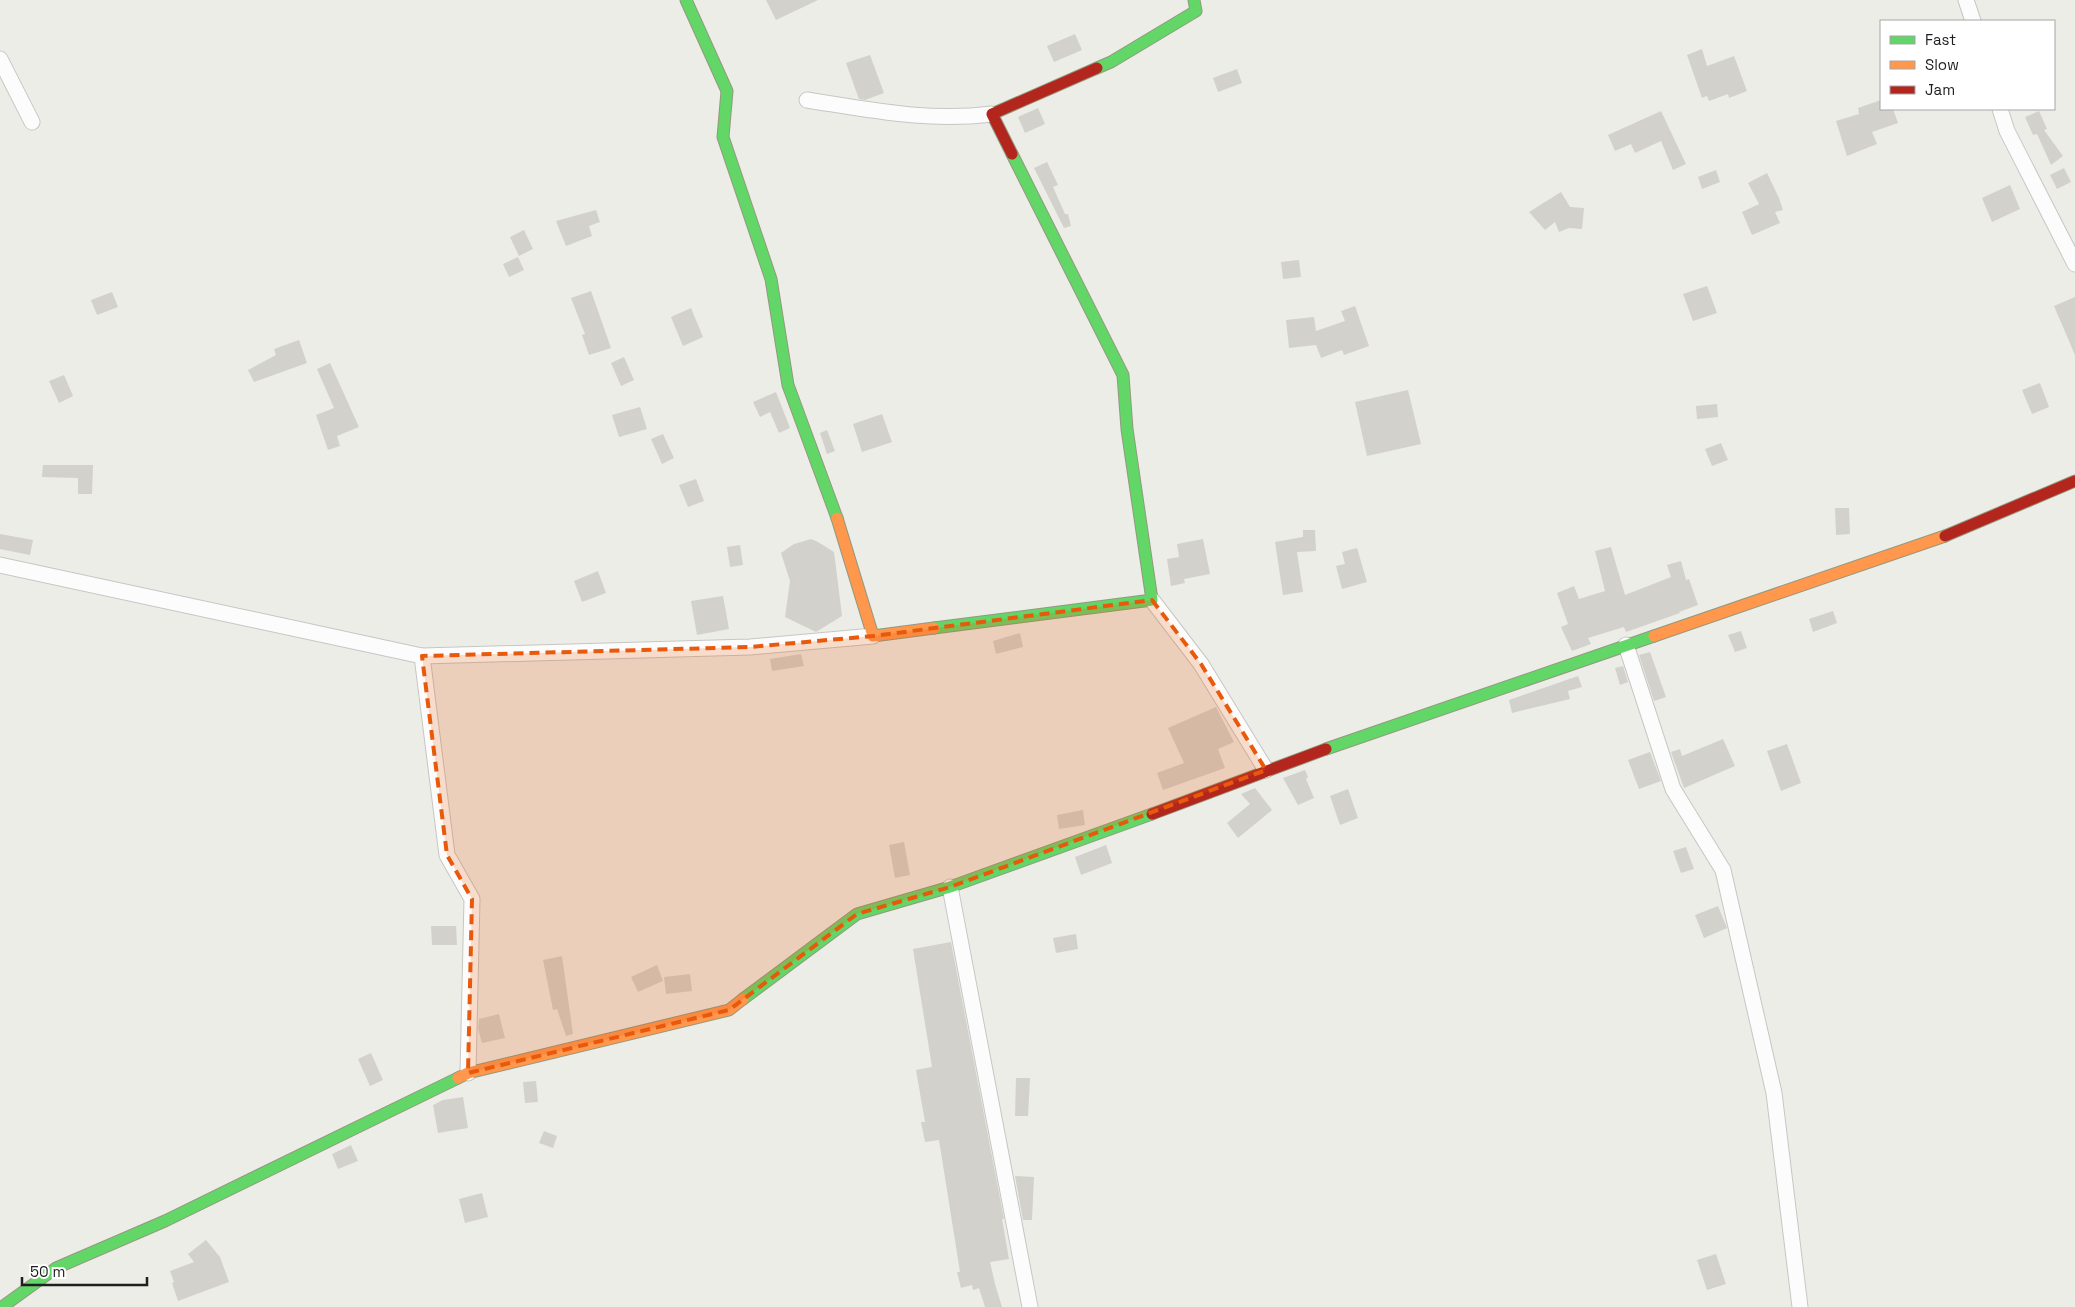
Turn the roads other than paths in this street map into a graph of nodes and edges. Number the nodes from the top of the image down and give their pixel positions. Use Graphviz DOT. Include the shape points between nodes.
graph roads {
  1 [pos="686,0"];
  2 [pos="1194,0"];
  3 [pos="1966,0"];
  4 [pos="1973,20"];
  5 [pos="0,59"];
  6 [pos="807,100"];
  7 [pos="2000,110"];
  8 [pos="992,114"];
  9 [pos="32,122"];
  10 [pos="2075,264"];
  11 [pos="2075,481"];
  12 [pos="0,565"];
  13 [pos="1152,600"];
  14 [pos="873,636"];
  15 [pos="1626,645"];
  16 [pos="422,656"];
  17 [pos="1266,770"];
  18 [pos="950,887"];
  19 [pos="468,1073"];
  20 [pos="2,1307"];
  21 [pos="1030,1307"];
  22 [pos="1800,1307"];
  1 -- 14 [label="street" via="727,91 723,137 771,279 788,385 843,535"];
  2 -- 8 [label="street" via="1196,11 1111,62"];
  3 -- 4 [label="street"];
  5 -- 9 [label="street"];
  6 -- 8 [label="street" via="921,117"];
  7 -- 10 [label="street" via="2007,131"];
  8 -- 13 [label="street" via="1123,375 1127,429"];
  11 -- 15 [label="street" via="1959,531"];
  12 -- 16 [label="street"];
  13 -- 14 [label="street"];
  13 -- 17 [label="street" via="1201,664"];
  14 -- 16 [label="street" via="750,647"];
  15 -- 17 [label="street"];
  15 -- 22 [label="street" via="1673,789 1723,870 1774,1093"];
  16 -- 19 [label="street" via="447,855 472,899"];
  17 -- 18 [label="street"];
  18 -- 19 [label="street" via="857,914 729,1010"];
  18 -- 21 [label="street"];
  19 -- 20 [label="street" via="165,1221 56,1268"];
}
